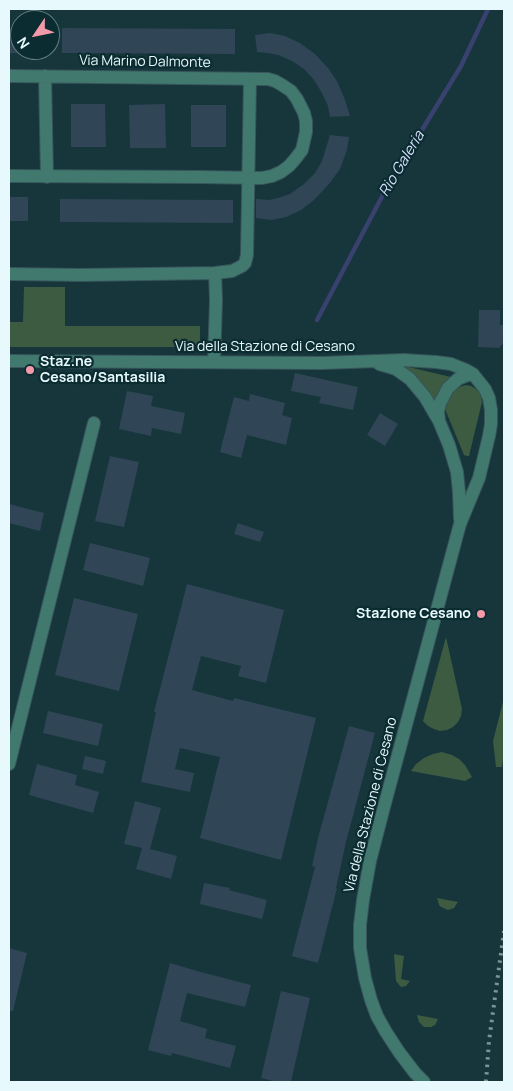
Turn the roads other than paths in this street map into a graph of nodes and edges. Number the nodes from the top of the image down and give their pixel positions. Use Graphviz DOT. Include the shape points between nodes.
graph roads {
  1 [pos="9,76"];
  2 [pos="45,76"];
  3 [pos="250,79"];
  4 [pos="9,176"];
  5 [pos="47,176"];
  6 [pos="249,178"];
  7 [pos="215,273"];
  8 [pos="9,274"];
  9 [pos="9,361"];
  10 [pos="214,362"];
  11 [pos="371,362"];
  12 [pos="473,374"];
  13 [pos="439,421"];
  14 [pos="94,423"];
  15 [pos="460,524"];
  16 [pos="9,764"];
  17 [pos="424,1082"];
  1 -- 2 [label="street, Via Marino Dalmonte"];
  2 -- 3 [label="street, Via Marino Dalmonte"];
  2 -- 5 [label="street"];
  3 -- 6 [label="street"];
  3 -- 6 [label="street, Via Marino Dalmonte" via="275,81 291,92 304,113 306,132 302,150 289,166 272,176"];
  4 -- 5 [label="street, Via Marino Dalmonte"];
  5 -- 6 [label="street, Via Marino Dalmonte"];
  6 -- 7 [label="street" via="246,259 236,270"];
  7 -- 8 [label="street"];
  7 -- 10 [label="street"];
  9 -- 10 [label="street, Via della Stazione di Cesano"];
  10 -- 11 [label="street, Via della Stazione di Cesano"];
  11 -- 12 [label="street, Via della Stazione di Cesano" via="442,362"];
  11 -- 13 [label="street, Via della Stazione di Cesano" via="396,369 410,379"];
  12 -- 13 [label="street" via="458,379 448,388 440,403"];
  12 -- 15 [label="street, Via della Stazione di Cesano" via="489,398 491,424 479,478"];
  13 -- 15 [label="street, Via della Stazione di Cesano" via="457,472"];
  14 -- 16 [label="street"];
  15 -- 17 [label="street, Via della Stazione di Cesano" via="370,861 360,925 362,962 374,1008 394,1046"];
}
